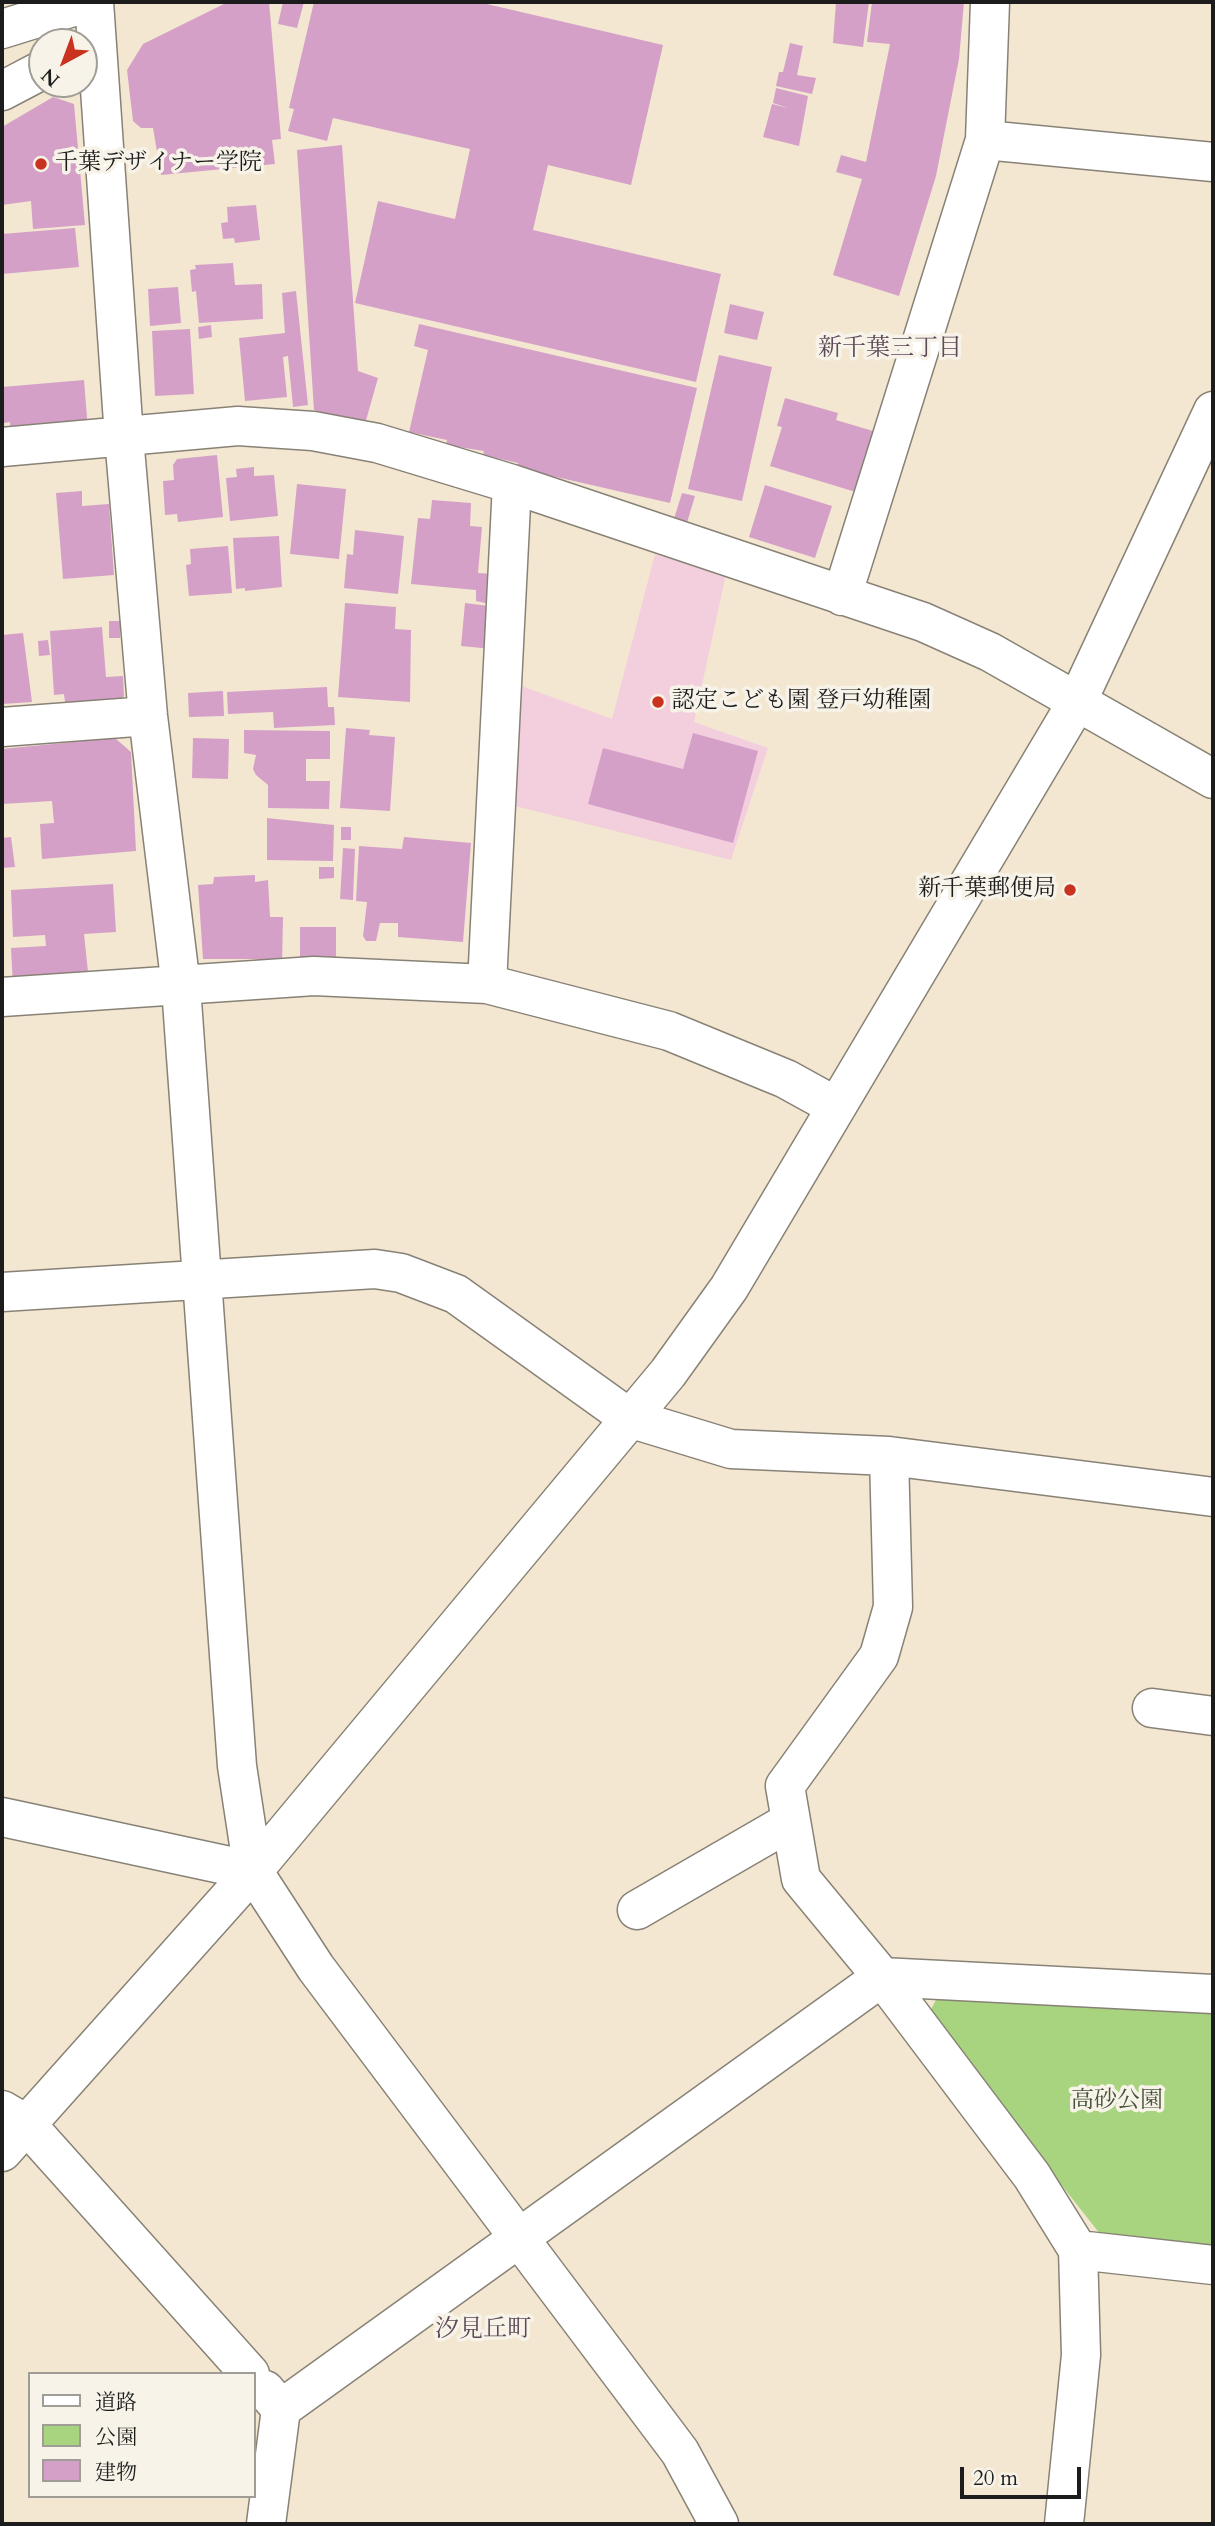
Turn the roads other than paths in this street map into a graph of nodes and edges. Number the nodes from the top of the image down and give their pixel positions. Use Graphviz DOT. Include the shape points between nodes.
graph roads {
  1 [pos="92,2"];
  2 [pos="990,2"];
  3 [pos="16,24"];
  4 [pos="78,28"];
  5 [pos="28,78"];
  6 [pos="2,92"];
  7 [pos="985,140"];
  8 [pos="1213,162"];
  9 [pos="1213,411"];
  10 [pos="124,438"];
  11 [pos="2,447"];
  12 [pos="512,484"];
  13 [pos="842,596"];
  14 [pos="1077,702"];
  15 [pos="148,716"];
  16 [pos="2,727"];
  17 [pos="1213,779"];
  18 [pos="487,984"];
  19 [pos="181,987"];
  20 [pos="2,998"];
  21 [pos="835,1106"];
  22 [pos="202,1281"];
  23 [pos="2,1292"];
  24 [pos="629,1418"];
  25 [pos="889,1456"];
  26 [pos="1213,1497"];
  27 [pos="1152,1708"];
  28 [pos="1213,1716"];
  29 [pos="2,1818"];
  30 [pos="791,1821"];
  31 [pos="253,1871"];
  32 [pos="637,1910"];
  33 [pos="882,1977"];
  34 [pos="1213,1994"];
  35 [pos="10,2129"];
  36 [pos="516,2238"];
  37 [pos="1078,2250"];
  38 [pos="1213,2265"];
  39 [pos="248,2372"];
  40 [pos="256,2380"];
  41 [pos="281,2409"];
  42 [pos="266,2524"];
  43 [pos="719,2524"];
  44 [pos="1064,2524"];
  1 -- 3 [label="street"];
  1 -- 4 [label="street"];
  1 -- 10 [label="street"];
  2 -- 7 [label="street"];
  5 -- 6 [label="street"];
  7 -- 8 [label="street"];
  7 -- 13 [label="street"];
  9 -- 14 [label="street"];
  10 -- 11 [label="street"];
  10 -- 12 [label="street" via="238,426 313,431 377,443"];
  10 -- 15 [label="street"];
  12 -- 13 [label="street"];
  12 -- 18 [label="street"];
  13 -- 14 [label="street" via="923,622 990,652"];
  14 -- 17 [label="street"];
  14 -- 21 [label="street"];
  15 -- 16 [label="street"];
  15 -- 19 [label="street"];
  18 -- 19 [label="street" via="314,976"];
  18 -- 21 [label="street" via="669,1031 786,1079"];
  19 -- 20 [label="street"];
  19 -- 22 [label="street"];
  21 -- 24 [label="street" via="729,1288"];
  22 -- 23 [label="street"];
  22 -- 24 [label="street" via="375,1269 419,1279 456,1294"];
  22 -- 31 [label="street" via="237,1766"];
  24 -- 25 [label="street" via="731,1449"];
  24 -- 31 [label="street"];
  25 -- 26 [label="street"];
  25 -- 30 [label="street" via="893,1607 879,1656 785,1786"];
  27 -- 28 [label="street"];
  29 -- 31 [label="street"];
  30 -- 32 [label="street"];
  30 -- 33 [label="street" via="801,1879"];
  31 -- 35 [label="street"];
  31 -- 36 [label="street" via="316,1968"];
  33 -- 34 [label="street"];
  33 -- 36 [label="street"];
  33 -- 37 [label="street" via="1032,2176"];
  35 -- 39 [label="street"];
  36 -- 41 [label="street"];
  36 -- 43 [label="street" via="680,2452"];
  37 -- 38 [label="street"];
  37 -- 44 [label="street" via="1081,2355"];
  40 -- 41 [label="street"];
  41 -- 42 [label="street"];
}
